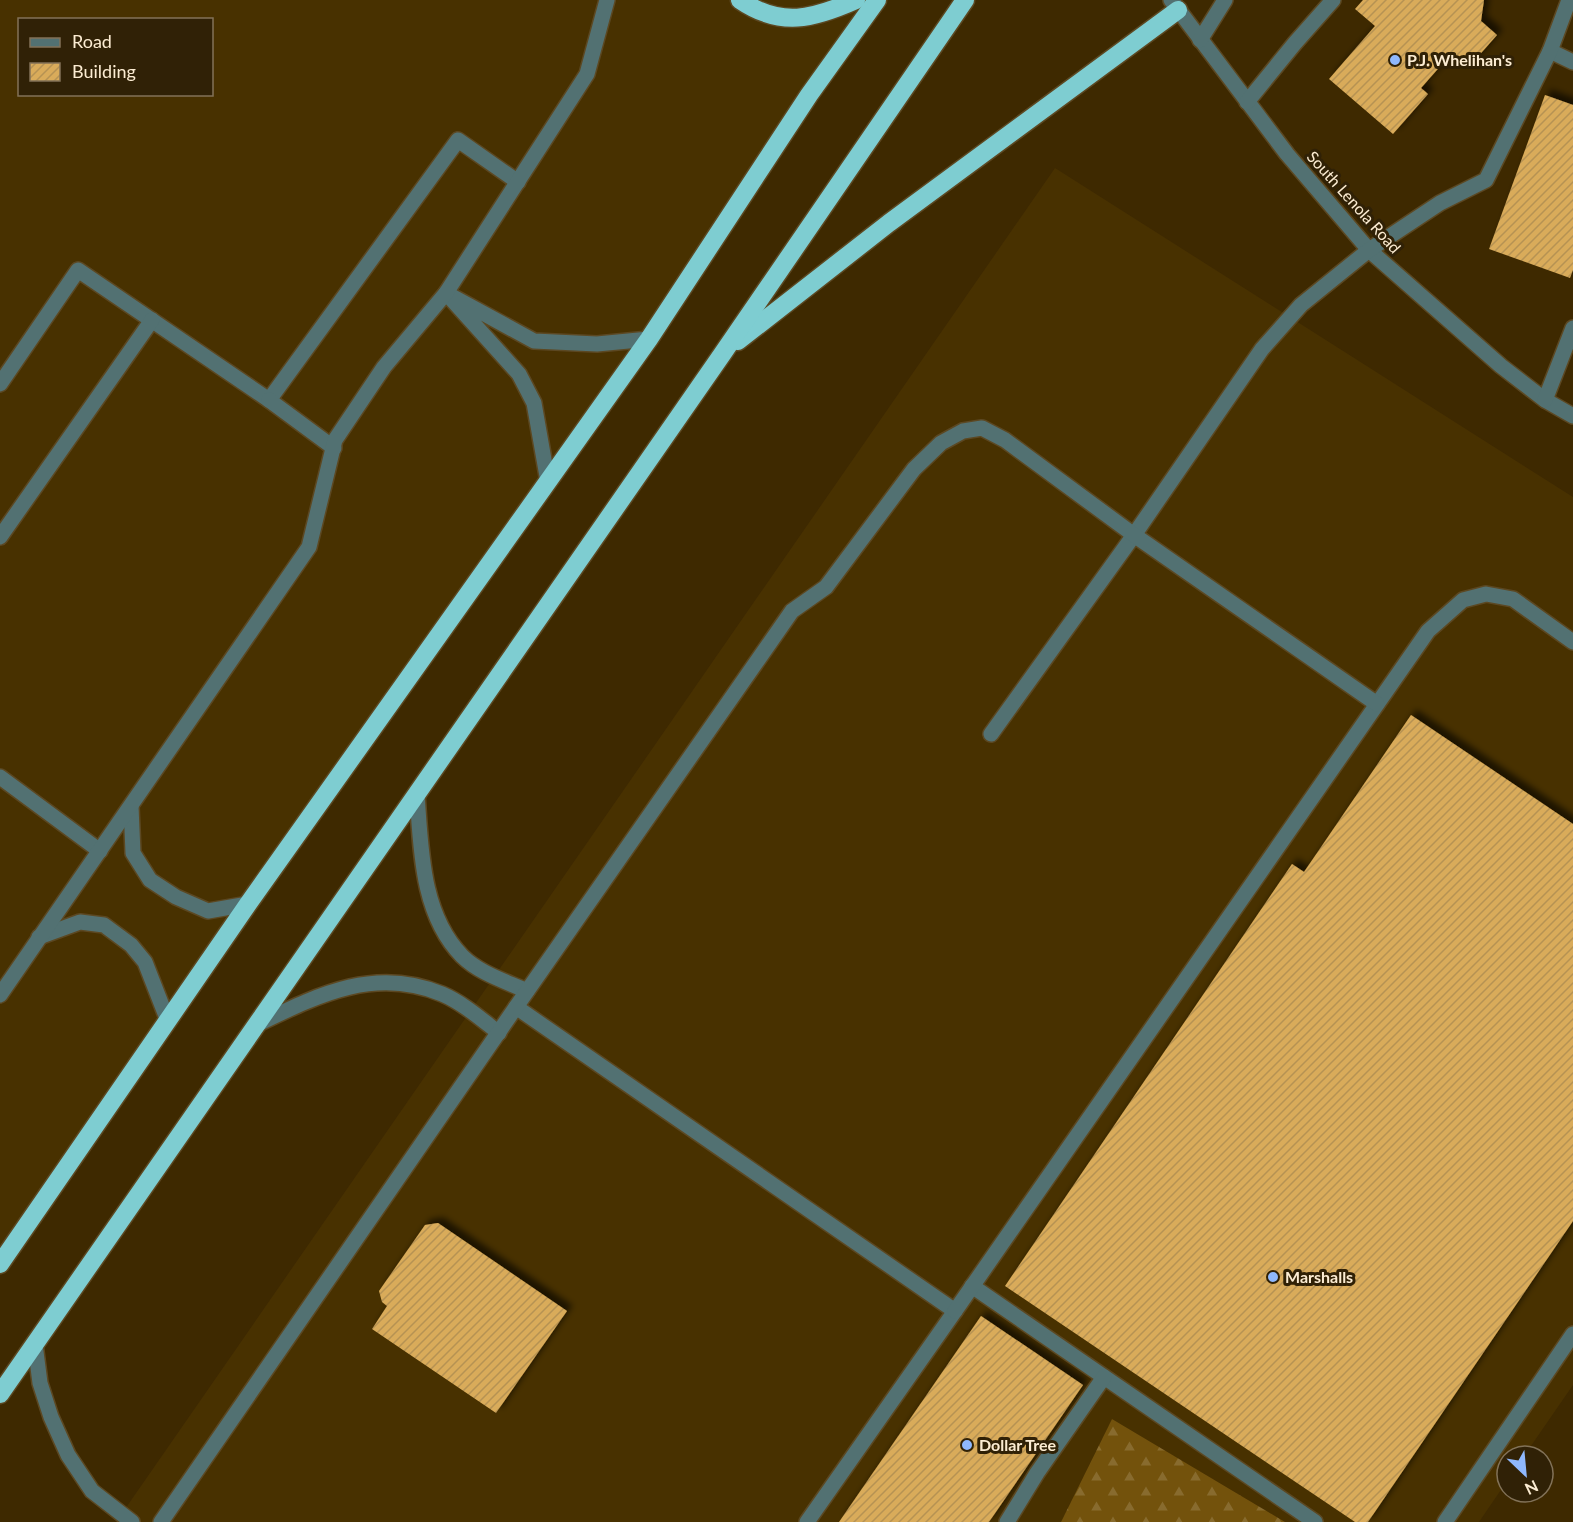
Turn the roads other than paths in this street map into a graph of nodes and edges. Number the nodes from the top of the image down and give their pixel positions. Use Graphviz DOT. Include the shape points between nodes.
graph roads {
  1 [pos="608,0"];
  2 [pos="740,0"];
  3 [pos="856,0"];
  4 [pos="877,0"];
  5 [pos="965,0"];
  6 [pos="1225,0"];
  7 [pos="1334,0"];
  8 [pos="1569,0"];
  9 [pos="1175,5"];
  10 [pos="1200,40"];
  11 [pos="1550,51"];
  12 [pos="1573,62"];
  13 [pos="1247,102"];
  14 [pos="518,182"];
  15 [pos="1369,250"];
  16 [pos="446,293"];
  17 [pos="152,320"];
  18 [pos="1573,328"];
  19 [pos="649,339"];
  20 [pos="723,353"];
  21 [pos="0,384"];
  22 [pos="269,400"];
  23 [pos="1545,400"];
  24 [pos="1573,416"];
  25 [pos="334,448"];
  26 [pos="548,482"];
  27 [pos="1134,535"];
  28 [pos="0,537"];
  29 [pos="1573,642"];
  30 [pos="1377,704"];
  31 [pos="991,734"];
  32 [pos="0,777"];
  33 [pos="417,794"];
  34 [pos="131,806"];
  35 [pos="100,851"];
  36 [pos="248,904"];
  37 [pos="39,937"];
  38 [pos="527,991"];
  39 [pos="0,995"];
  40 [pos="516,1007"];
  41 [pos="168,1021"];
  42 [pos="258,1024"];
  43 [pos="499,1033"];
  44 [pos="0,1264"];
  45 [pos="972,1286"];
  46 [pos="955,1311"];
  47 [pos="1573,1334"];
  48 [pos="35,1344"];
  49 [pos="1104,1377"];
  50 [pos="0,1394"];
  51 [pos="132,1522"];
  52 [pos="160,1522"];
  53 [pos="807,1522"];
  54 [pos="1007,1522"];
  55 [pos="1315,1522"];
  56 [pos="1445,1522"];
  1 -- 14 [label="street" via="587,74"];
  2 -- 3 [label="highway" via="777,17 810,18"];
  4 -- 19 [label="highway" via="808,95"];
  5 -- 20 [label="highway"];
  6 -- 10 [label="street"];
  7 -- 13 [label="street"];
  8 -- 11 [label="street"];
  9 -- 10 [label="street, South Lenola Road"];
  9 -- 20 [label="highway"];
  10 -- 13 [label="street, South Lenola Road"];
  11 -- 12 [label="street"];
  11 -- 15 [label="street" via="1486,180 1440,203"];
  13 -- 15 [label="street, South Lenola Road"];
  14 -- 16 [label="street"];
  14 -- 22 [label="street" via="458,140"];
  15 -- 23 [label="street, South Lenola Road" via="1457,329"];
  15 -- 27 [label="street" via="1301,305 1262,349"];
  16 -- 19 [label="street" via="534,341 597,344"];
  16 -- 25 [label="street" via="384,367 335,440"];
  16 -- 26 [label="street" via="519,374 534,403"];
  17 -- 21 [label="street" via="78,270"];
  17 -- 22 [label="street"];
  17 -- 28 [label="street"];
  18 -- 23 [label="street"];
  19 -- 26 [label="highway"];
  20 -- 33 [label="highway"];
  22 -- 25 [label="street"];
  23 -- 24 [label="street, South Lenola Road"];
  25 -- 34 [label="street" via="309,547"];
  26 -- 36 [label="highway"];
  27 -- 30 [label="street"];
  27 -- 31 [label="street"];
  27 -- 38 [label="street" via="1005,440 982,428 963,431 941,443 914,469 826,587 792,611"];
  29 -- 30 [label="street" via="1513,599 1486,594 1463,600 1428,631"];
  30 -- 45 [label="street"];
  32 -- 35 [label="street"];
  33 -- 38 [label="street" via="423,868 437,916 448,937 479,970"];
  33 -- 42 [label="highway"];
  34 -- 35 [label="street"];
  34 -- 36 [label="street" via="133,853 150,880 208,911"];
  35 -- 37 [label="street"];
  36 -- 41 [label="highway"];
  37 -- 39 [label="street"];
  37 -- 41 [label="street" via="80,922 104,925 131,945 145,962"];
  38 -- 40 [label="street"];
  40 -- 43 [label="street"];
  40 -- 46 [label="street"];
  41 -- 44 [label="highway"];
  42 -- 43 [label="street" via="332,990 388,982 442,994"];
  42 -- 48 [label="highway"];
  43 -- 52 [label="street"];
  45 -- 46 [label="street"];
  45 -- 49 [label="street"];
  46 -- 53 [label="street"];
  47 -- 56 [label="street"];
  48 -- 50 [label="highway"];
  48 -- 51 [label="street" via="39,1383 68,1455 92,1491"];
  49 -- 54 [label="street"];
  49 -- 55 [label="street"];
}
